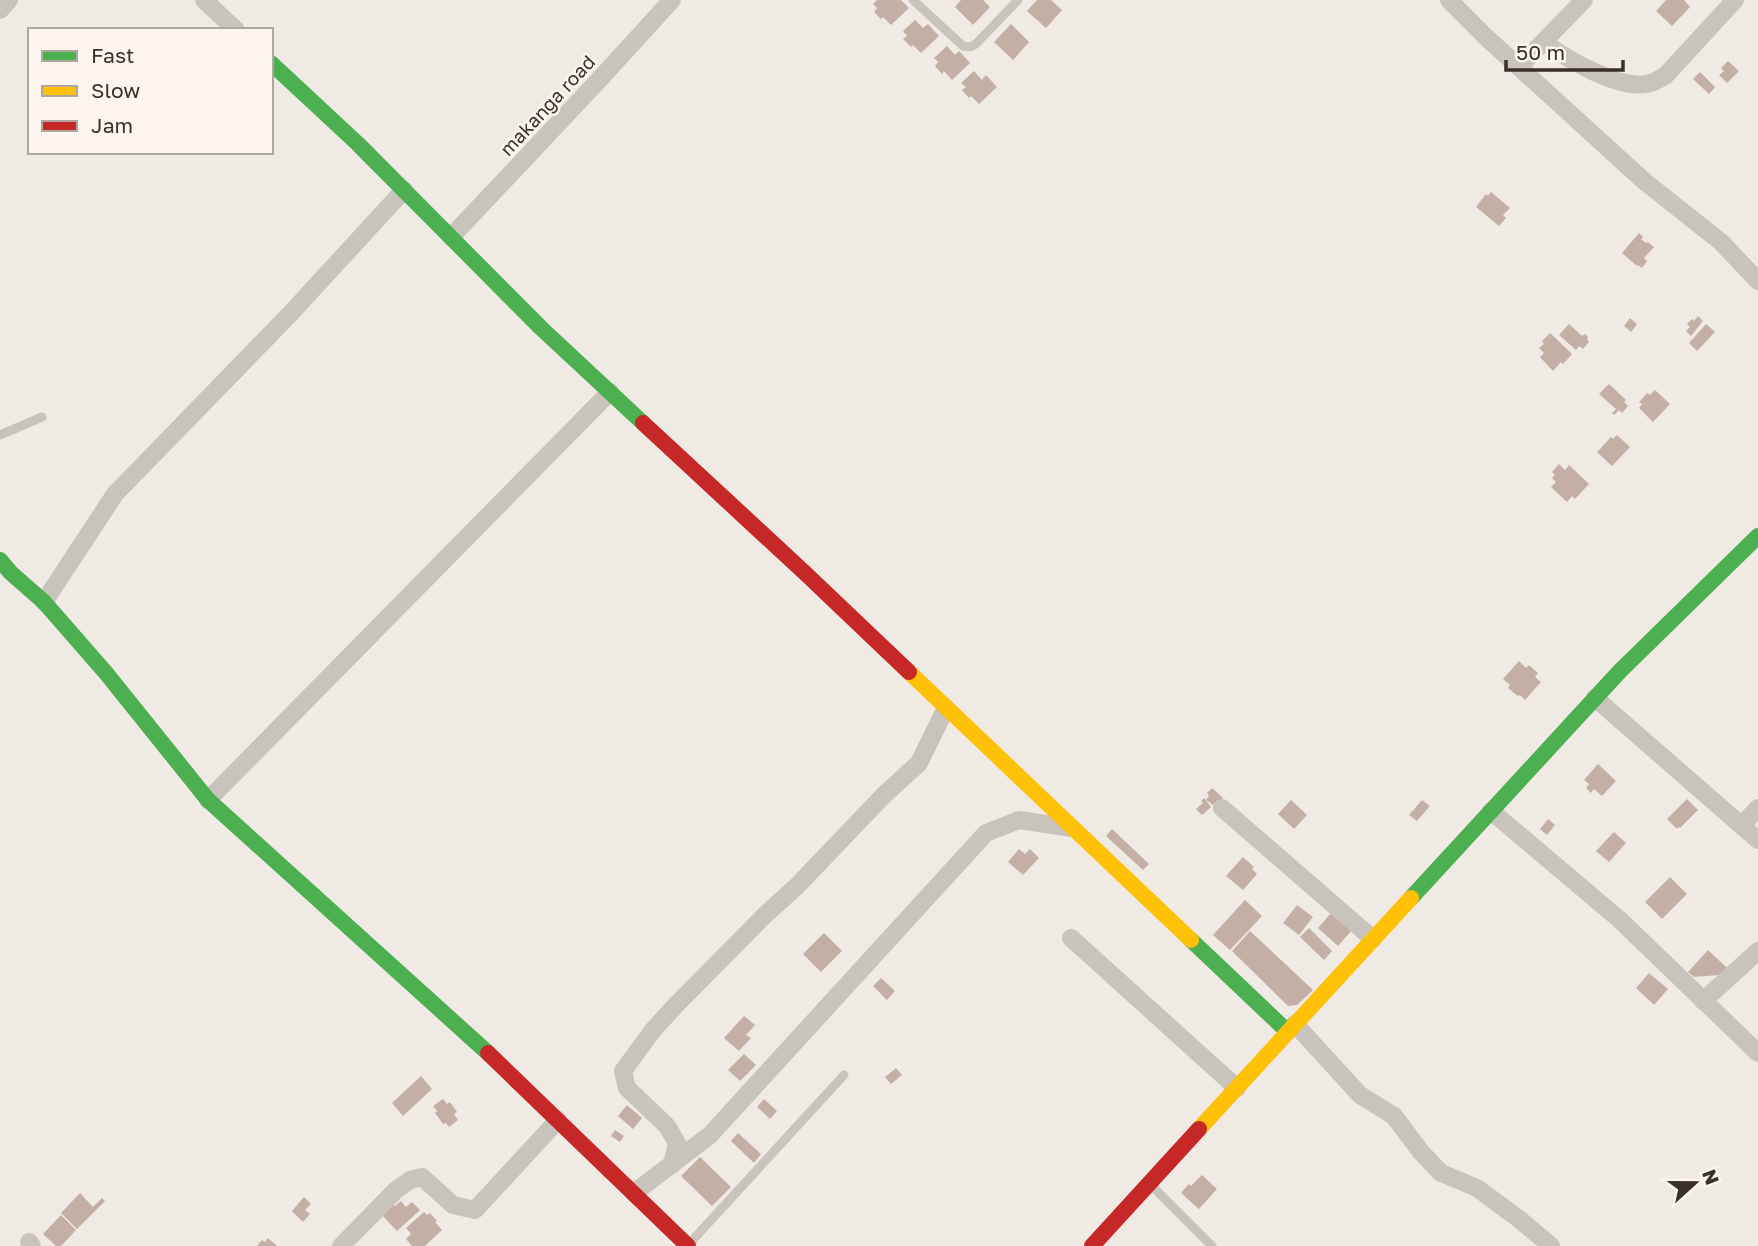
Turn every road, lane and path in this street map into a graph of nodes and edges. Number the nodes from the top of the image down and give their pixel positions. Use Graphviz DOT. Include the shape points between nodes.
graph roads {
  1 [pos="9,0"];
  2 [pos="204,0"];
  3 [pos="672,0"];
  4 [pos="913,0"];
  5 [pos="1018,0"];
  6 [pos="1449,0"];
  7 [pos="1584,0"];
  8 [pos="1735,0"];
  9 [pos="0,10"];
  10 [pos="234,28"];
  11 [pos="1544,41"];
  12 [pos="273,65"];
  13 [pos="1519,67"];
  14 [pos="404,190"];
  15 [pos="451,237"];
  16 [pos="1758,281"];
  17 [pos="610,392"];
  18 [pos="42,417"];
  19 [pos="0,435"];
  20 [pos="1758,536"];
  21 [pos="0,560"];
  22 [pos="44,601"];
  23 [pos="1595,698"];
  24 [pos="946,708"];
  25 [pos="208,800"];
  26 [pos="1222,808"];
  27 [pos="1758,808"];
  28 [pos="1491,811"];
  29 [pos="1742,825"];
  30 [pos="1072,828"];
  31 [pos="1758,840"];
  32 [pos="1072,938"];
  33 [pos="1373,939"];
  34 [pos="1758,951"];
  35 [pos="1703,1001"];
  36 [pos="1292,1028"];
  37 [pos="1758,1053"];
  38 [pos="844,1075"];
  39 [pos="1237,1088"];
  40 [pos="558,1120"];
  41 [pos="672,1165"];
  42 [pos="1150,1184"];
  43 [pos="634,1193"];
  44 [pos="341,1246"];
  45 [pos="688,1246"];
  46 [pos="1092,1246"];
  47 [pos="1212,1246"];
  48 [pos="1551,1246"];
  1 -- 9 [label="street"];
  2 -- 10 [label="street"];
  3 -- 15 [label="street, makanga road"];
  4 -- 5 [label="lane" via="963,46 971,47"];
  6 -- 13 [label="street"];
  7 -- 11 [label="street"];
  8 -- 11 [label="street" via="1666,75 1645,85 1606,76"];
  11 -- 13 [label="street"];
  12 -- 14 [label="street"];
  13 -- 16 [label="street" via="1644,181 1721,242"];
  14 -- 15 [label="street"];
  14 -- 22 [label="street" via="116,494"];
  15 -- 17 [label="street"];
  17 -- 24 [label="street"];
  17 -- 25 [label="street"];
  18 -- 19 [label="lane"];
  20 -- 23 [label="street"];
  21 -- 22 [label="street"];
  22 -- 25 [label="street"];
  23 -- 28 [label="street"];
  23 -- 29 [label="street"];
  24 -- 30 [label="street"];
  24 -- 41 [label="street" via="919,763 676,1005 623,1071 627,1088 667,1126 677,1143"];
  25 -- 40 [label="street"];
  26 -- 33 [label="street"];
  27 -- 29 [label="street"];
  28 -- 33 [label="street"];
  28 -- 35 [label="street" via="1620,920"];
  29 -- 31 [label="street"];
  30 -- 36 [label="street"];
  30 -- 41 [label="street" via="1019,820 986,833 710,1135"];
  32 -- 39 [label="street"];
  33 -- 36 [label="street"];
  34 -- 35 [label="street"];
  35 -- 37 [label="street"];
  36 -- 39 [label="street"];
  36 -- 48 [label="street" via="1360,1095 1394,1116 1441,1173 1477,1188"];
  38 -- 45 [label="lane"];
  39 -- 42 [label="street"];
  40 -- 43 [label="street"];
  40 -- 44 [label="street" via="475,1210 453,1205 422,1177 410,1180"];
  41 -- 43 [label="street"];
  42 -- 46 [label="street"];
  42 -- 47 [label="lane"];
  43 -- 45 [label="street"];
}
